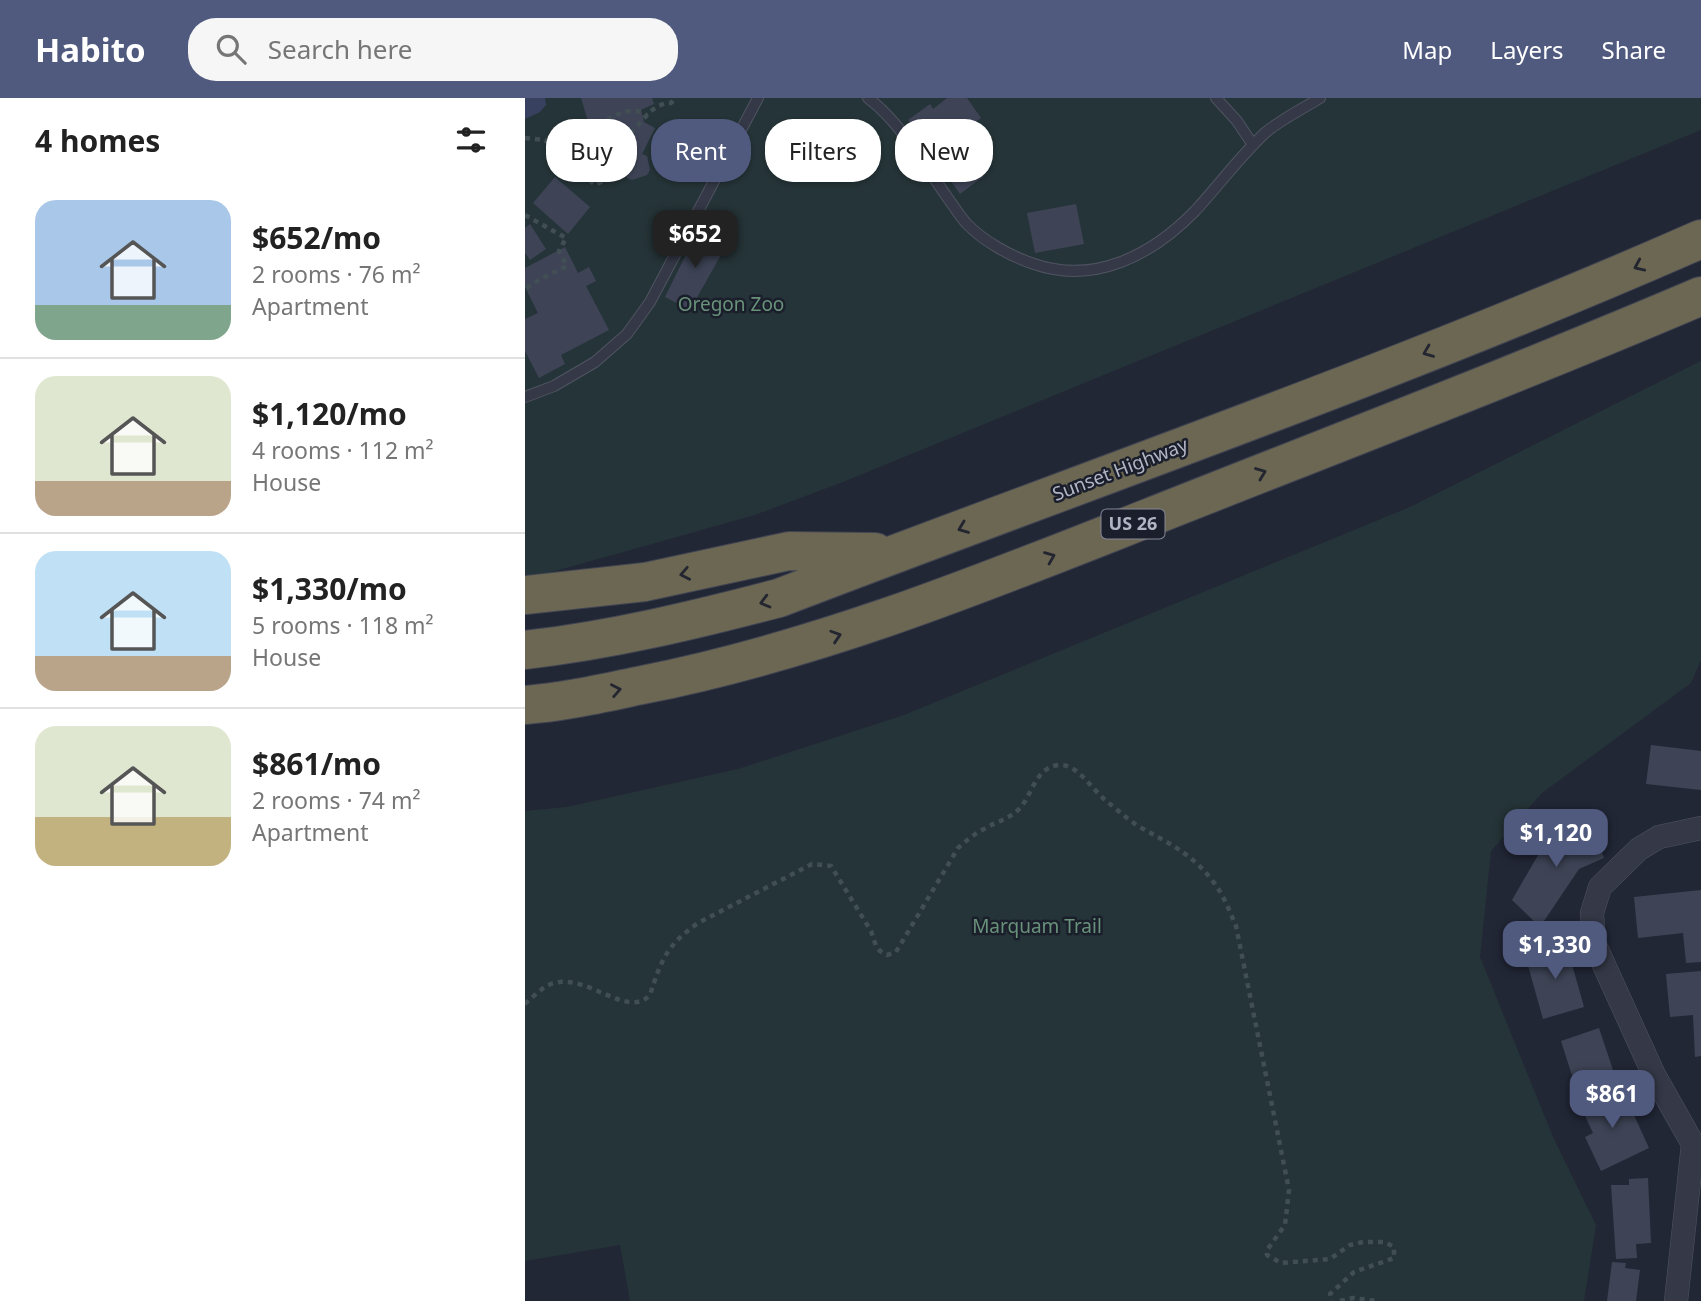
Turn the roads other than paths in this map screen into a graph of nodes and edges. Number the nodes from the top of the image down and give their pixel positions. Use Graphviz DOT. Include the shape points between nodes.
graph roads {
  1 [pos="758,98"];
  2 [pos="868,98"];
  3 [pos="1216,98"];
  4 [pos="1320,98"];
  5 [pos="1253,145"];
  6 [pos="1701,239"];
  7 [pos="1701,296"];
  8 [pos="525,397"];
  9 [pos="898,552"];
  10 [pos="525,595"];
  11 [pos="525,650"];
  12 [pos="533,707"];
  13 [pos="1701,828"];
  14 [pos="1676,1301"];
  1 -- 8 [label="lane" via="650,302 627,334 595,362"];
  2 -- 5 [label="lane" via="894,122 965,222 1024,260 1076,273 1102,269 1152,247 1192,213"];
  3 -- 5 [label="lane"];
  4 -- 5 [label="lane"];
  6 -- 9 [label="highway, Sunset Highway, one-way" via="1347,384"];
  12 -- 7 [label="highway, US 26, one-way" via="752,660 952,596"];
  9 -- 10 [label="highway, one-way" via="789,551 645,582"];
  9 -- 11 [label="highway, Sunset Highway, one-way" via="779,598 575,645"];
  13 -- 14 [label="street" via="1659,837 1639,849 1600,887 1591,914 1594,943 1654,1075 1693,1144"];
}
